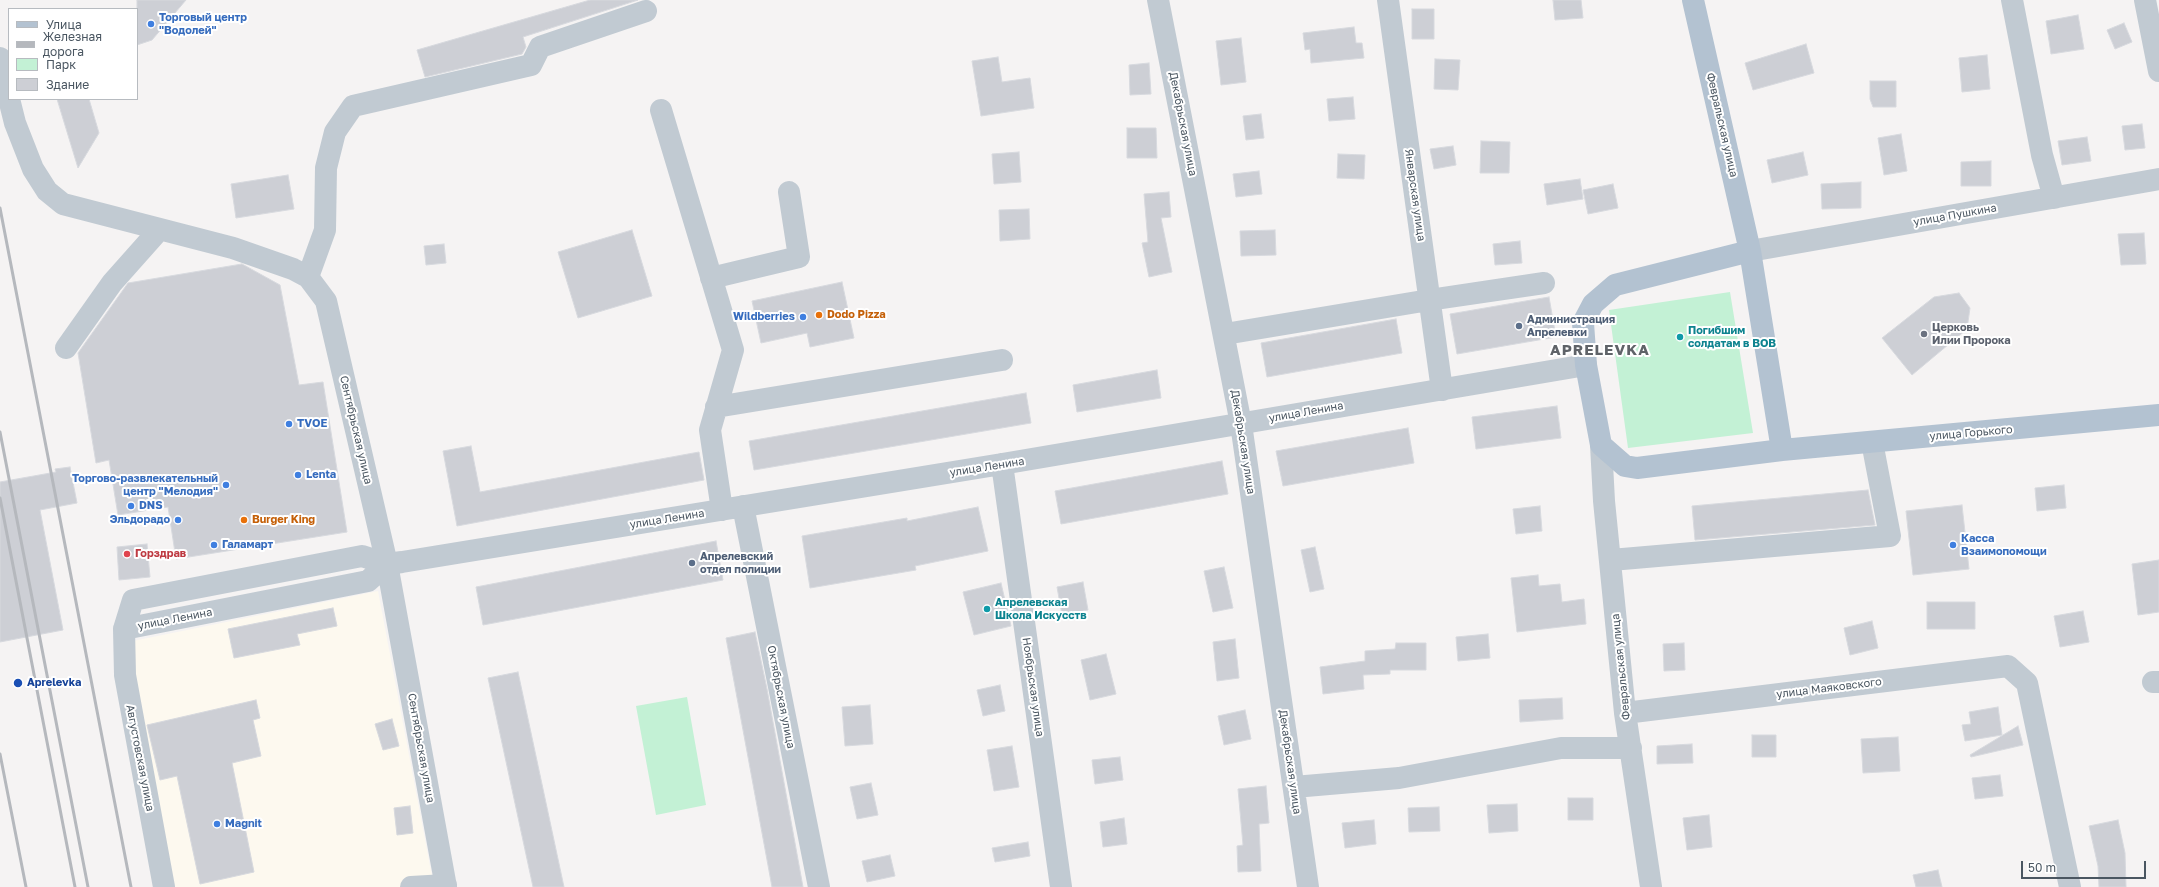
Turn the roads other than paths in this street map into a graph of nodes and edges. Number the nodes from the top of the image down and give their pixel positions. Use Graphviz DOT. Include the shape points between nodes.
graph roads {
  1 [pos="1158,0"];
  2 [pos="1388,0"];
  3 [pos="1693,0"];
  4 [pos="2012,0"];
  5 [pos="2146,0"];
  6 [pos="646,11"];
  7 [pos="0,58"];
  8 [pos="2159,71"];
  9 [pos="8,94"];
  10 [pos="9,100"];
  11 [pos="661,110"];
  12 [pos="2159,179"];
  13 [pos="788,192"];
  14 [pos="2054,198"];
  15 [pos="160,229"];
  16 [pos="1750,251"];
  17 [pos="308,277"];
  18 [pos="711,278"];
  19 [pos="1544,282"];
  20 [pos="1429,300"];
  21 [pos="1225,334"];
  22 [pos="66,348"];
  23 [pos="1002,360"];
  24 [pos="1586,366"];
  25 [pos="1442,390"];
  26 [pos="716,407"];
  27 [pos="2159,415"];
  28 [pos="1241,424"];
  29 [pos="1872,442"];
  30 [pos="1601,445"];
  31 [pos="1782,450"];
  32 [pos="1002,464"];
  33 [pos="743,506"];
  34 [pos="722,510"];
  35 [pos="1611,560"];
  36 [pos="387,564"];
  37 [pos="124,629"];
  38 [pos="1625,713"];
  39 [pos="1630,748"];
  40 [pos="1294,788"];
  41 [pos="446,886"];
  42 [pos="164,887"];
  43 [pos="411,887"];
  44 [pos="819,887"];
  45 [pos="1061,887"];
  46 [pos="1308,887"];
  47 [pos="1650,887"];
  48 [pos="2070,887"];
  1 -- 21 [label="street, Декабрьская улица"];
  2 -- 20 [label="street, Январская улица"];
  3 -- 16 [label="main road, Февральская улица"];
  4 -- 14 [label="street" via="2042,155"];
  5 -- 8 [label="street"];
  6 -- 17 [label="street" via="540,47 530,65 353,106 335,132 326,168 325,230"];
  7 -- 9 [label="street"];
  10 -- 15 [label="street, Сентябрьская улица" via="15,123 33,169 47,191 63,204"];
  11 -- 18 [label="street"];
  12 -- 14 [label="street, улица Пушкина"];
  13 -- 18 [label="street" via="800,257"];
  14 -- 16 [label="street, улица Пушкина"];
  15 -- 17 [label="street, Сентябрьская улица" via="233,248 293,269"];
  15 -- 22 [label="street" via="112,283"];
  16 -- 24 [label="main road" via="1615,285 1593,304 1584,323"];
  16 -- 31 [label="main road, Февральская улица"];
  17 -- 36 [label="street, Сентябрьская улица" via="326,301"];
  18 -- 26 [label="street" via="733,350"];
  19 -- 20 [label="street"];
  20 -- 21 [label="street"];
  20 -- 25 [label="street, Январская улица"];
  21 -- 28 [label="street, Декабрьская улица"];
  23 -- 26 [label="street"];
  24 -- 25 [label="street, улица Ленина"];
  24 -- 30 [label="main road"];
  25 -- 28 [label="street, улица Ленина"];
  26 -- 34 [label="street" via="710,430"];
  27 -- 29 [label="main road, улица Горького"];
  28 -- 32 [label="street, улица Ленина"];
  28 -- 40 [label="street, Декабрьская улица"];
  29 -- 31 [label="main road, улица Горького"];
  29 -- 35 [label="street" via="1890,536"];
  30 -- 31 [label="main road, улица Горького" via="1625,466 1637,468"];
  30 -- 35 [label="street, Февральская улица"];
  32 -- 33 [label="street, улица Ленина"];
  32 -- 45 [label="street, Ноябрьская улица"];
  33 -- 34 [label="street, улица Ленина"];
  33 -- 44 [label="street, Октябрьская улица"];
  34 -- 36 [label="street, улица Ленина"];
  35 -- 38 [label="street, Февральская улица"];
  36 -- 37 [label="street, улица Ленина" via="368,581"];
  36 -- 41 [label="street, Сентябрьская улица"];
  37 -- 42 [label="street, Августовская улица" via="125,675"];
  38 -- 39 [label="street, Февральская улица"];
  38 -- 48 [label="street, улица Маяковского" via="2008,666 2027,683"];
  39 -- 40 [label="street" via="1561,748 1399,778"];
  39 -- 47 [label="street, Февральская улица"];
  40 -- 46 [label="street, Декабрьская улица"];
  41 -- 43 [label="street"];
}
